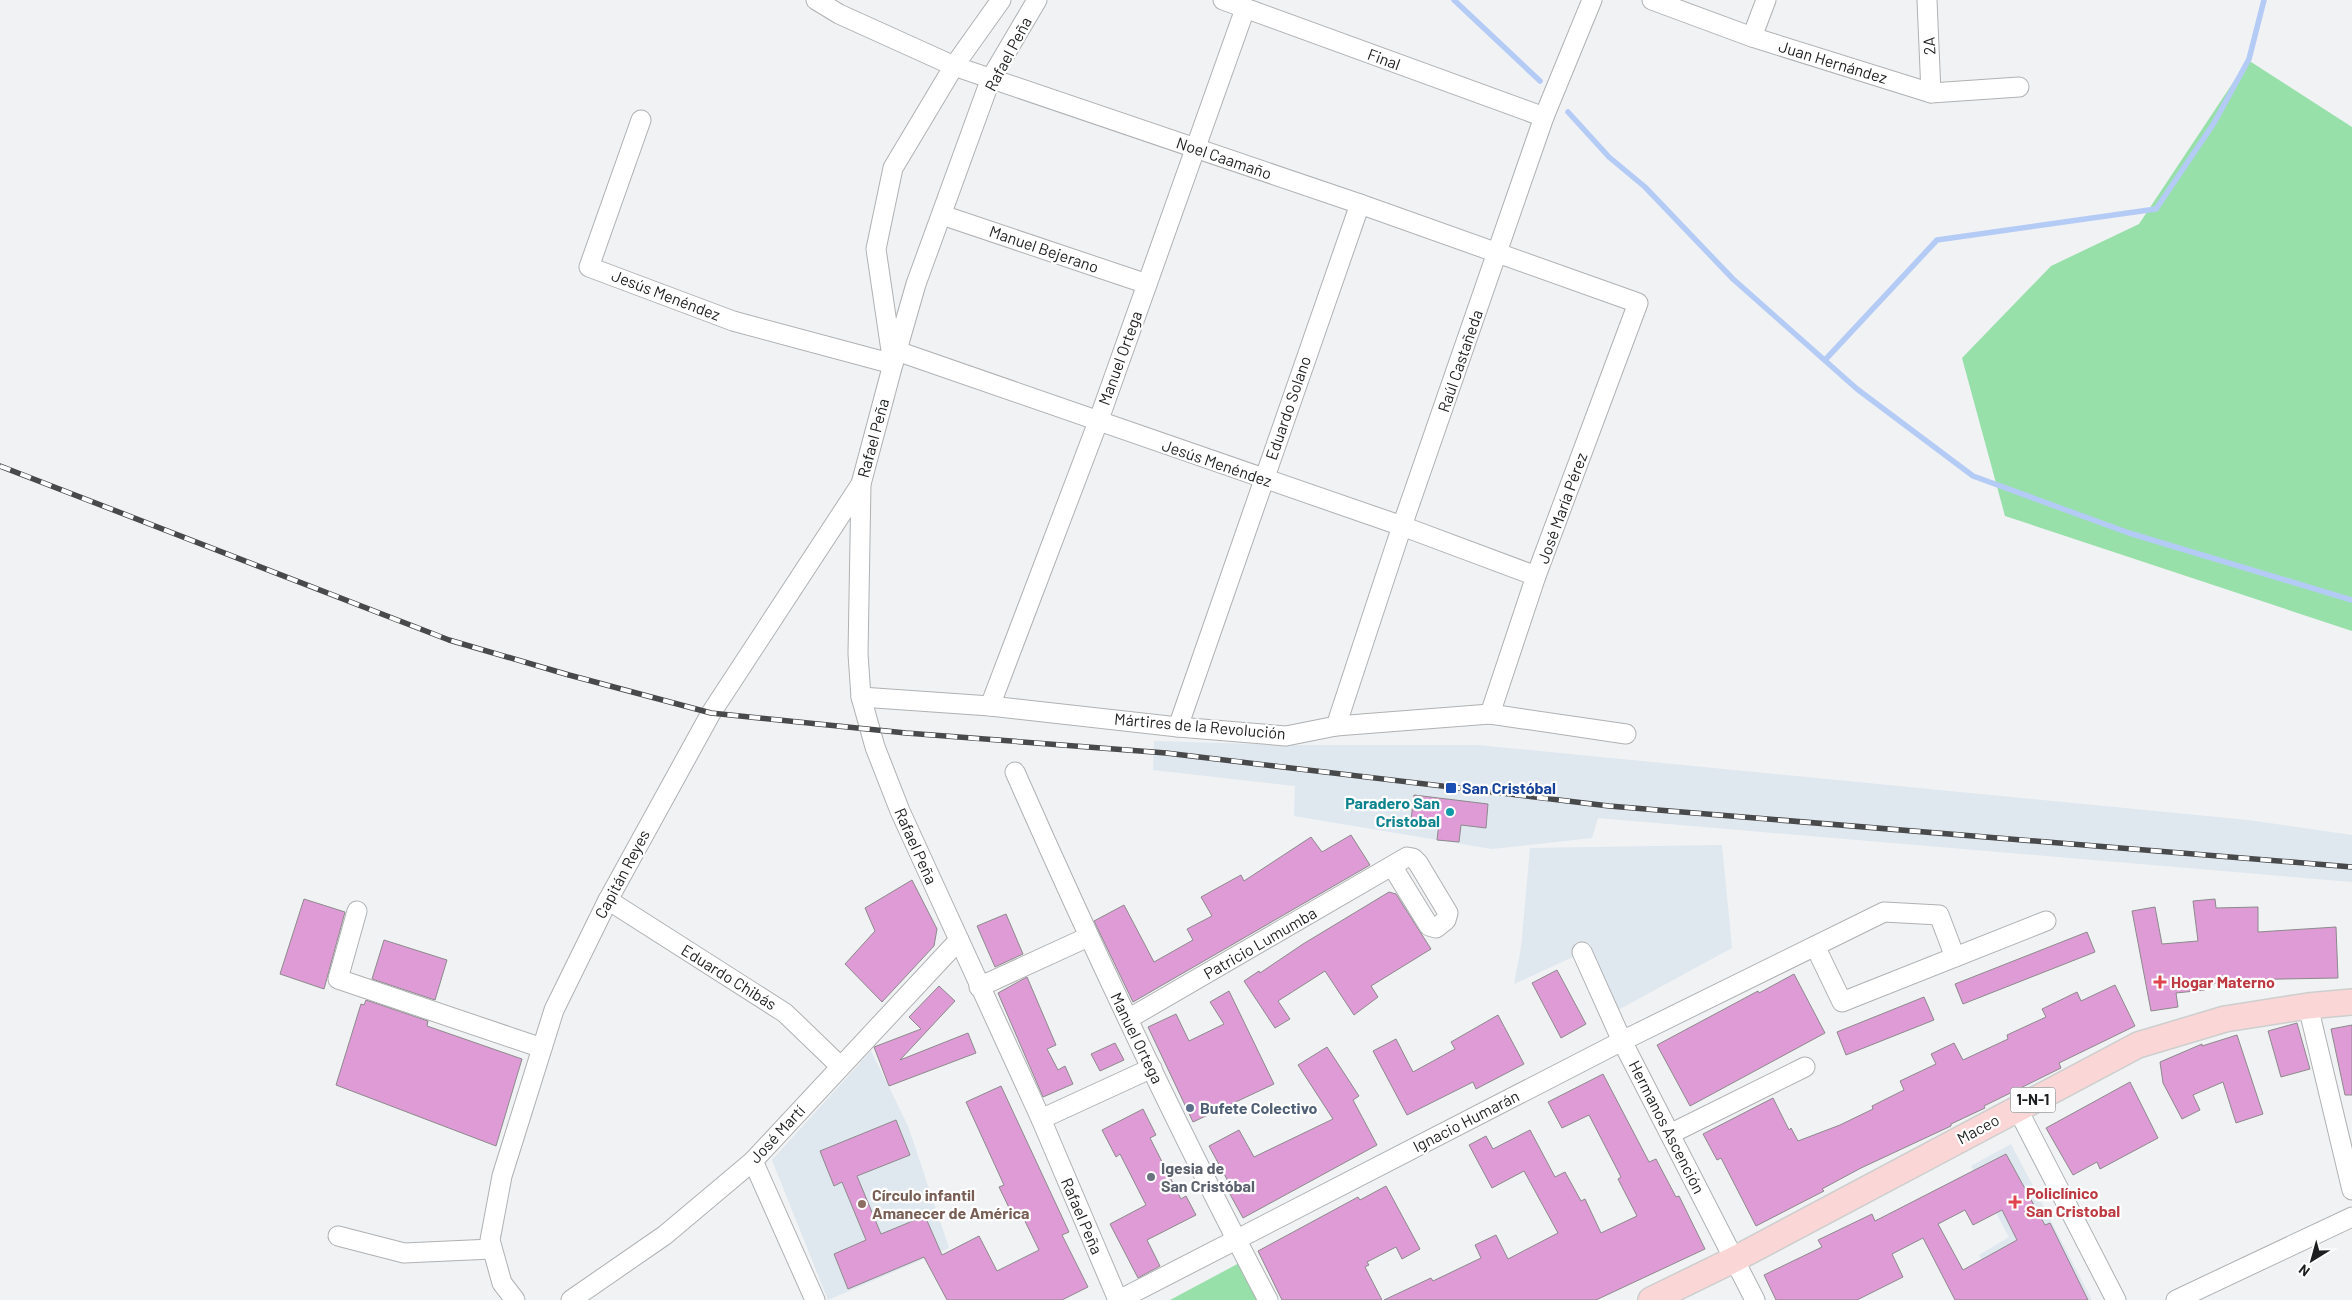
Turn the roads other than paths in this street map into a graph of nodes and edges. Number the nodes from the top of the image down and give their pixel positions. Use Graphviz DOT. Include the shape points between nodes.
graph roads {
  1 [pos="816,0"];
  2 [pos="1001,0"];
  3 [pos="1037,0"];
  4 [pos="1223,0"];
  5 [pos="1592,0"];
  6 [pos="1652,0"];
  7 [pos="1766,0"];
  8 [pos="1927,0"];
  9 [pos="1244,9"];
  10 [pos="1752,37"];
  11 [pos="954,66"];
  12 [pos="991,78"];
  13 [pos="2019,87"];
  14 [pos="1931,93"];
  15 [pos="1544,117"];
  16 [pos="642,120"];
  17 [pos="1195,148"];
  18 [pos="1360,204"];
  19 [pos="942,215"];
  20 [pos="1498,252"];
  21 [pos="1147,284"];
  22 [pos="1638,303"];
  23 [pos="895,358"];
  24 [pos="1098,422"];
  25 [pos="1263,480"];
  26 [pos="861,484"];
  27 [pos="1402,526"];
  28 [pos="1536,576"];
  29 [pos="861,697"];
  30 [pos="990,706"];
  31 [pos="1490,714"];
  32 [pos="1336,726"];
  33 [pos="1178,727"];
  34 [pos="1626,734"];
  35 [pos="1015,772"];
  36 [pos="1392,866"];
  37 [pos="608,900"];
  38 [pos="357,911"];
  39 [pos="2046,921"];
  40 [pos="1088,937"];
  41 [pos="959,940"];
  42 [pos="1815,946"];
  43 [pos="1582,952"];
  44 [pos="1955,957"];
  45 [pos="979,987"];
  46 [pos="2352,1002"];
  47 [pos="2308,1006"];
  48 [pos="1128,1019"];
  49 [pos="1622,1041"];
  50 [pos="542,1048"];
  51 [pos="840,1066"];
  52 [pos="1806,1067"];
  53 [pos="1152,1068"];
  54 [pos="2017,1108"];
  55 [pos="1040,1119"];
  56 [pos="1670,1134"];
  57 [pos="753,1161"];
  58 [pos="2352,1190"];
  59 [pos="2352,1217"];
  60 [pos="338,1236"];
  61 [pos="1236,1240"];
  62 [pos="492,1248"];
  63 [pos="1735,1258"];
  64 [pos="516,1300"];
  65 [pos="571,1300"];
  66 [pos="815,1300"];
  67 [pos="1119,1300"];
  68 [pos="1268,1300"];
  69 [pos="1651,1300"];
  70 [pos="1755,1300"];
  71 [pos="2116,1300"];
  72 [pos="2176,1300"];
  1 -- 11 [label="street, Noel Caamaño" via="839,14"];
  2 -- 11 [label="street, Rafael Peña"];
  3 -- 12 [label="street, Rafael Peña"];
  4 -- 9 [label="street, Final"];
  5 -- 15 [label="street, Raúl Castañeda"];
  6 -- 10 [label="street, Juan Hernández"];
  7 -- 10 [label="street"];
  8 -- 14 [label="street, 2A"];
  9 -- 15 [label="street, Final"];
  9 -- 17 [label="street, Manuel Ortega"];
  10 -- 14 [label="street, Juan Hernández"];
  11 -- 12 [label="street, Noel Caamaño"];
  11 -- 23 [label="street, Rafael Peña" via="893,168 876,249"];
  12 -- 17 [label="street, Noel Caamaño"];
  12 -- 19 [label="street, Rafael Peña"];
  13 -- 14 [label="street, Juan Hernández"];
  15 -- 20 [label="street, Raúl Castañeda"];
  16 -- 23 [label="street, Jesús Menéndez" via="589,266 733,321"];
  17 -- 18 [label="street, Noel Caamaño"];
  17 -- 21 [label="street, Manuel Ortega"];
  18 -- 20 [label="street, Noel Caamaño"];
  18 -- 25 [label="street, Eduardo Solano"];
  19 -- 21 [label="street, Manuel Bejerano"];
  19 -- 23 [label="street, Rafael Peña" via="916,284"];
  20 -- 22 [label="street, Noel Caamaño"];
  20 -- 27 [label="street, Raúl Castañeda"];
  21 -- 24 [label="street, Manuel Ortega"];
  22 -- 28 [label="street, José María Pérez"];
  23 -- 24 [label="street, Jesús Menéndez"];
  23 -- 26 [label="street, Rafael Peña"];
  24 -- 25 [label="street, Jesús Menéndez"];
  24 -- 30 [label="street, Manuel Ortega"];
  25 -- 27 [label="street, Jesús Menéndez"];
  25 -- 33 [label="street, Eduardo Solano"];
  26 -- 29 [label="street, Rafael Peña" via="858,654"];
  26 -- 37 [label="street, Capitán Reyes" via="711,713"];
  27 -- 28 [label="street, Jesús Menéndez"];
  27 -- 32 [label="street, Raúl Castañeda"];
  28 -- 31 [label="street, José María Pérez"];
  29 -- 30 [label="street, Mártires de la Revolución"];
  29 -- 41 [label="street, Rafael Peña" via="875,747 900,810"];
  30 -- 33 [label="street, Mártires de la Revolución"];
  31 -- 32 [label="street, Mártires de la Revolución"];
  31 -- 34 [label="street, Mártires de la Revolución"];
  32 -- 33 [label="street, Mártires de la Revolución" via="1286,736"];
  35 -- 40 [label="street, Manuel Ortega"];
  36 -- 48 [label="street, Patricio Lumumba"];
  37 -- 50 [label="street, Capitán Reyes" via="554,1010"];
  37 -- 51 [label="street, Eduardo Chibás" via="785,1013"];
  38 -- 50 [label="street" via="338,979"];
  39 -- 44 [label="street"];
  40 -- 45 [label="street"];
  40 -- 48 [label="street, Manuel Ortega"];
  41 -- 45 [label="street, Rafael Peña"];
  41 -- 51 [label="street, José Martí"];
  42 -- 44 [label="street, Ignacio Humarán" via="1884,912 1939,915"];
  42 -- 44 [label="street" via="1842,1002"];
  42 -- 49 [label="street, Ignacio Humarán"];
  43 -- 49 [label="street, Hermanos Ascención"];
  45 -- 55 [label="street, Rafael Peña"];
  46 -- 47 [label="main road, Maceo / 1-N-1"];
  47 -- 54 [label="main road, Maceo / 1-N-1" via="2225,1019 2138,1045"];
  47 -- 58 [label="street"];
  48 -- 53 [label="street, Manuel Ortega"];
  49 -- 56 [label="street, Hermanos Ascención"];
  49 -- 61 [label="street, Ignacio Humarán"];
  50 -- 62 [label="street, Capitán Reyes" via="502,1176 490,1240"];
  51 -- 57 [label="street, José Martí"];
  52 -- 56 [label="street"];
  53 -- 55 [label="street"];
  53 -- 61 [label="street, Manuel Ortega"];
  54 -- 63 [label="main road, Maceo / 1-N-1"];
  54 -- 71 [label="street"];
  55 -- 67 [label="street, Rafael Peña"];
  56 -- 63 [label="street, Hermanos Ascención"];
  57 -- 65 [label="street, José Martí" via="665,1235"];
  57 -- 66 [label="street"];
  59 -- 72 [label="street"];
  60 -- 62 [label="street" via="404,1253"];
  61 -- 67 [label="street, Ignacio Humarán"];
  61 -- 68 [label="street, Manuel Ortega"];
  62 -- 64 [label="street, Capitán Reyes" via="502,1283"];
  63 -- 69 [label="main road, Maceo / 1-N-1"];
  63 -- 70 [label="street, Hermanos Ascención"];
}
